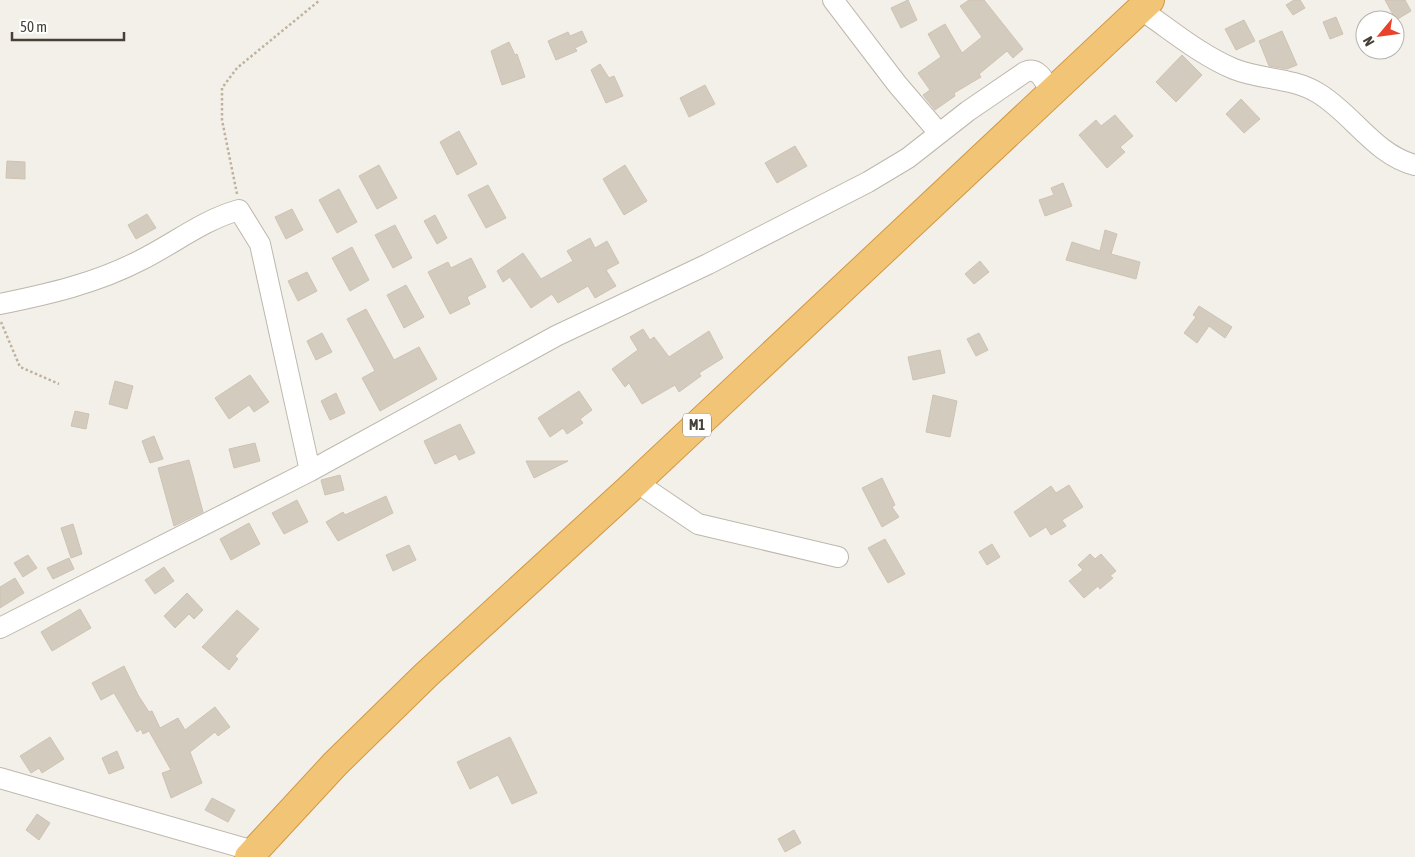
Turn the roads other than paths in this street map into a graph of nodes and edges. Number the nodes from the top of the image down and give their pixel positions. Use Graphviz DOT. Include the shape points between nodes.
graph roads {
  1 [pos="833,0"];
  2 [pos="1145,4"];
  3 [pos="1051,93"];
  4 [pos="939,133"];
  5 [pos="1415,166"];
  6 [pos="0,304"];
  7 [pos="310,471"];
  8 [pos="636,482"];
  9 [pos="838,557"];
  10 [pos="0,628"];
  11 [pos="0,778"];
  12 [pos="252,854"];
  1 -- 4 [label="street"];
  2 -- 3 [label="highway, M1"];
  2 -- 5 [label="street" via="1212,58 1253,75 1300,84 1316,92 1336,105 1394,156"];
  3 -- 4 [label="street" via="1038,72 1027,71"];
  3 -- 8 [label="highway, M1"];
  4 -- 7 [label="street" via="908,158 868,182 708,264 556,336"];
  6 -- 7 [label="street" via="71,288 113,274 216,216 239,210 260,244"];
  7 -- 10 [label="street"];
  8 -- 9 [label="street" via="698,524"];
  8 -- 12 [label="highway, M1" via="426,675 335,764"];
  11 -- 12 [label="street"];
}
